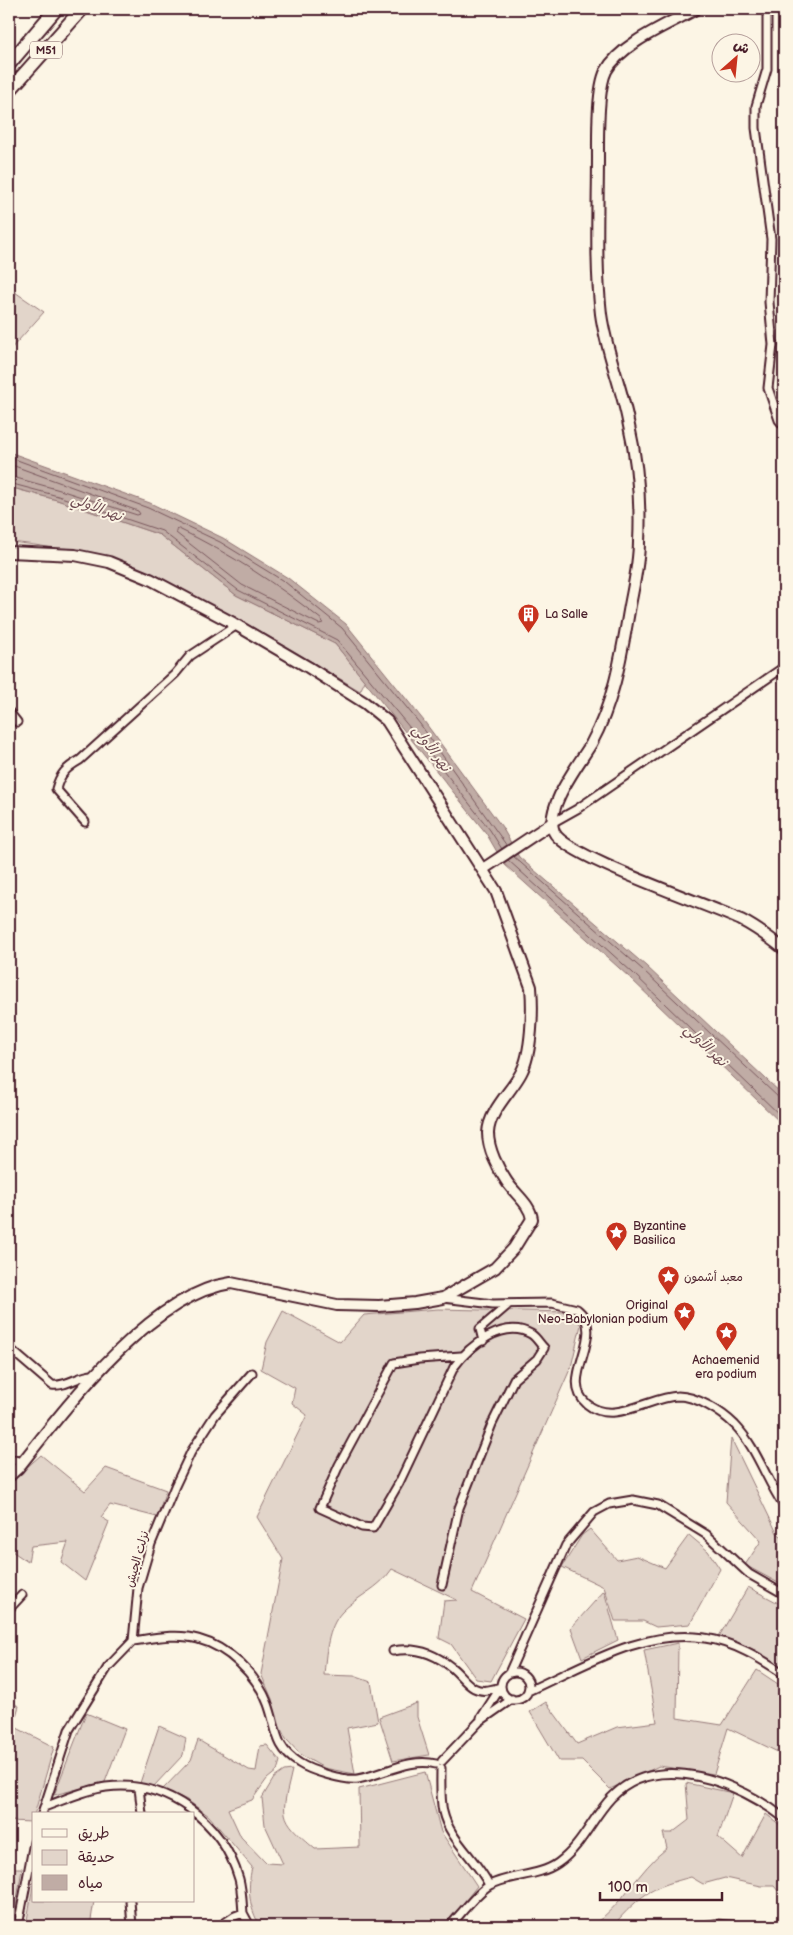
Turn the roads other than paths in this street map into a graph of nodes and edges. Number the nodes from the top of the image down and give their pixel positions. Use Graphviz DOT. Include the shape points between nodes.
graph roads {
  1 [pos="56,9"];
  2 [pos="82,9"];
  3 [pos="696,9"];
  4 [pos="767,9"];
  5 [pos="9,64"];
  6 [pos="9,91"];
  7 [pos="784,426"];
  8 [pos="9,552"];
  9 [pos="237,625"];
  10 [pos="784,667"];
  11 [pos="9,712"];
  12 [pos="17,722"];
  13 [pos="85,822"];
  14 [pos="551,826"];
  15 [pos="484,871"];
  16 [pos="784,949"];
  17 [pos="443,1298"];
  18 [pos="509,1304"];
  19 [pos="483,1341"];
  20 [pos="9,1348"];
  21 [pos="462,1356"];
  22 [pos="252,1373"];
  23 [pos="95,1375"];
  24 [pos="9,1459"];
  25 [pos="23,1462"];
  26 [pos="9,1476"];
  27 [pos="784,1506"];
  28 [pos="442,1584"];
  29 [pos="784,1594"];
  30 [pos="22,1595"];
  31 [pos="9,1610"];
  32 [pos="133,1642"];
  33 [pos="393,1652"];
  34 [pos="509,1673"];
  35 [pos="784,1674"];
  36 [pos="501,1687"];
  37 [pos="528,1691"];
  38 [pos="512,1699"];
  39 [pos="479,1722"];
  40 [pos="440,1764"];
  41 [pos="139,1788"];
  42 [pos="43,1810"];
  43 [pos="142,1812"];
  44 [pos="784,1818"];
  45 [pos="32,1852"];
  46 [pos="489,1885"];
  47 [pos="130,1902"];
  48 [pos="243,1913"];
  49 [pos="18,1926"];
  50 [pos="132,1926"];
  51 [pos="220,1926"];
  52 [pos="250,1926"];
  53 [pos="450,1926"];
  54 [pos="703,1926"];
  55 [pos="740,1926"];
  1 -- 5 [label="highway, M51"];
  2 -- 6 [label="highway, M51"];
  3 -- 14 [label="street" via="639,40 622,53 605,74 598,118 597,232 601,313 628,420 637,474 639,544 610,703 590,744 550,804"];
  4 -- 7 [label="street" via="767,69 756,106 756,128 771,239 769,302 773,345 768,388"];
  8 -- 9 [label="street" via="75,555 109,562 150,579"];
  9 -- 13 [label="street" via="190,656 175,674 66,768 56,789"];
  9 -- 15 [label="street" via="378,712"];
  10 -- 14 [label="street"];
  11 -- 12 [label="street"];
  14 -- 15 [label="street"];
  14 -- 16 [label="street" via="559,847 745,922"];
  15 -- 17 [label="street" via="504,914 531,987 532,999 523,1071 495,1112 488,1134 495,1161 529,1209 532,1220 514,1248 495,1268"];
  17 -- 18 [label="street"];
  17 -- 23 [label="street" via="406,1304 337,1305 248,1284 215,1285 197,1291 127,1342"];
  18 -- 19 [label="street" via="480,1329"];
  18 -- 27 [label="street" via="552,1302 577,1309 588,1324 577,1387 586,1403 600,1411 614,1412 678,1396 701,1402 734,1425 754,1451"];
  19 -- 21 [label="street"];
  19 -- 28 [label="street" via="503,1330 516,1328 531,1334 544,1348 537,1359 514,1379 492,1424 459,1508"];
  20 -- 23 [label="street" via="52,1385"];
  21 -- 21 [label="street" via="373,1528 362,1527 320,1508 339,1465 394,1363"];
  22 -- 32 [label="street, نزلت الجيش" via="215,1415 191,1452 175,1486 151,1544 138,1588"];
  23 -- 25 [label="street"];
  24 -- 25 [label="street"];
  25 -- 26 [label="street"];
  29 -- 34 [label="street" via="749,1574 707,1535 658,1505 634,1500 609,1504 594,1512 566,1545"];
  30 -- 31 [label="street"];
  32 -- 40 [label="street" via="166,1636 198,1639 245,1667 268,1705 275,1734 299,1763 337,1777 357,1779 406,1765"];
  32 -- 42 [label="street" via="108,1667 69,1730"];
  33 -- 36 [label="street" via="407,1648 433,1654 475,1689"];
  34 -- 36 [label="street" via="503,1678"];
  34 -- 37 [label="street" via="518,1672 526,1677"];
  35 -- 37 [label="street" via="728,1644 706,1638 677,1636 616,1651"];
  36 -- 38 [label="street" via="504,1694"];
  36 -- 39 [label="street"];
  37 -- 38 [label="street" via="522,1698"];
  38 -- 39 [label="street"];
  39 -- 40 [label="street"];
  40 -- 46 [label="street" via="443,1814"];
  41 -- 42 [label="street" via="91,1790"];
  41 -- 43 [label="street"];
  41 -- 48 [label="street" via="172,1798 206,1820 219,1838 239,1880"];
  44 -- 46 [label="street" via="745,1791 714,1780 682,1774 645,1778 631,1783 610,1799 571,1853 557,1864"];
  45 -- 49 [label="street"];
  46 -- 53 [label="street"];
  47 -- 50 [label="street"];
  48 -- 51 [label="street"];
  48 -- 52 [label="street"];
  54 -- 55 [label="street"];
}
